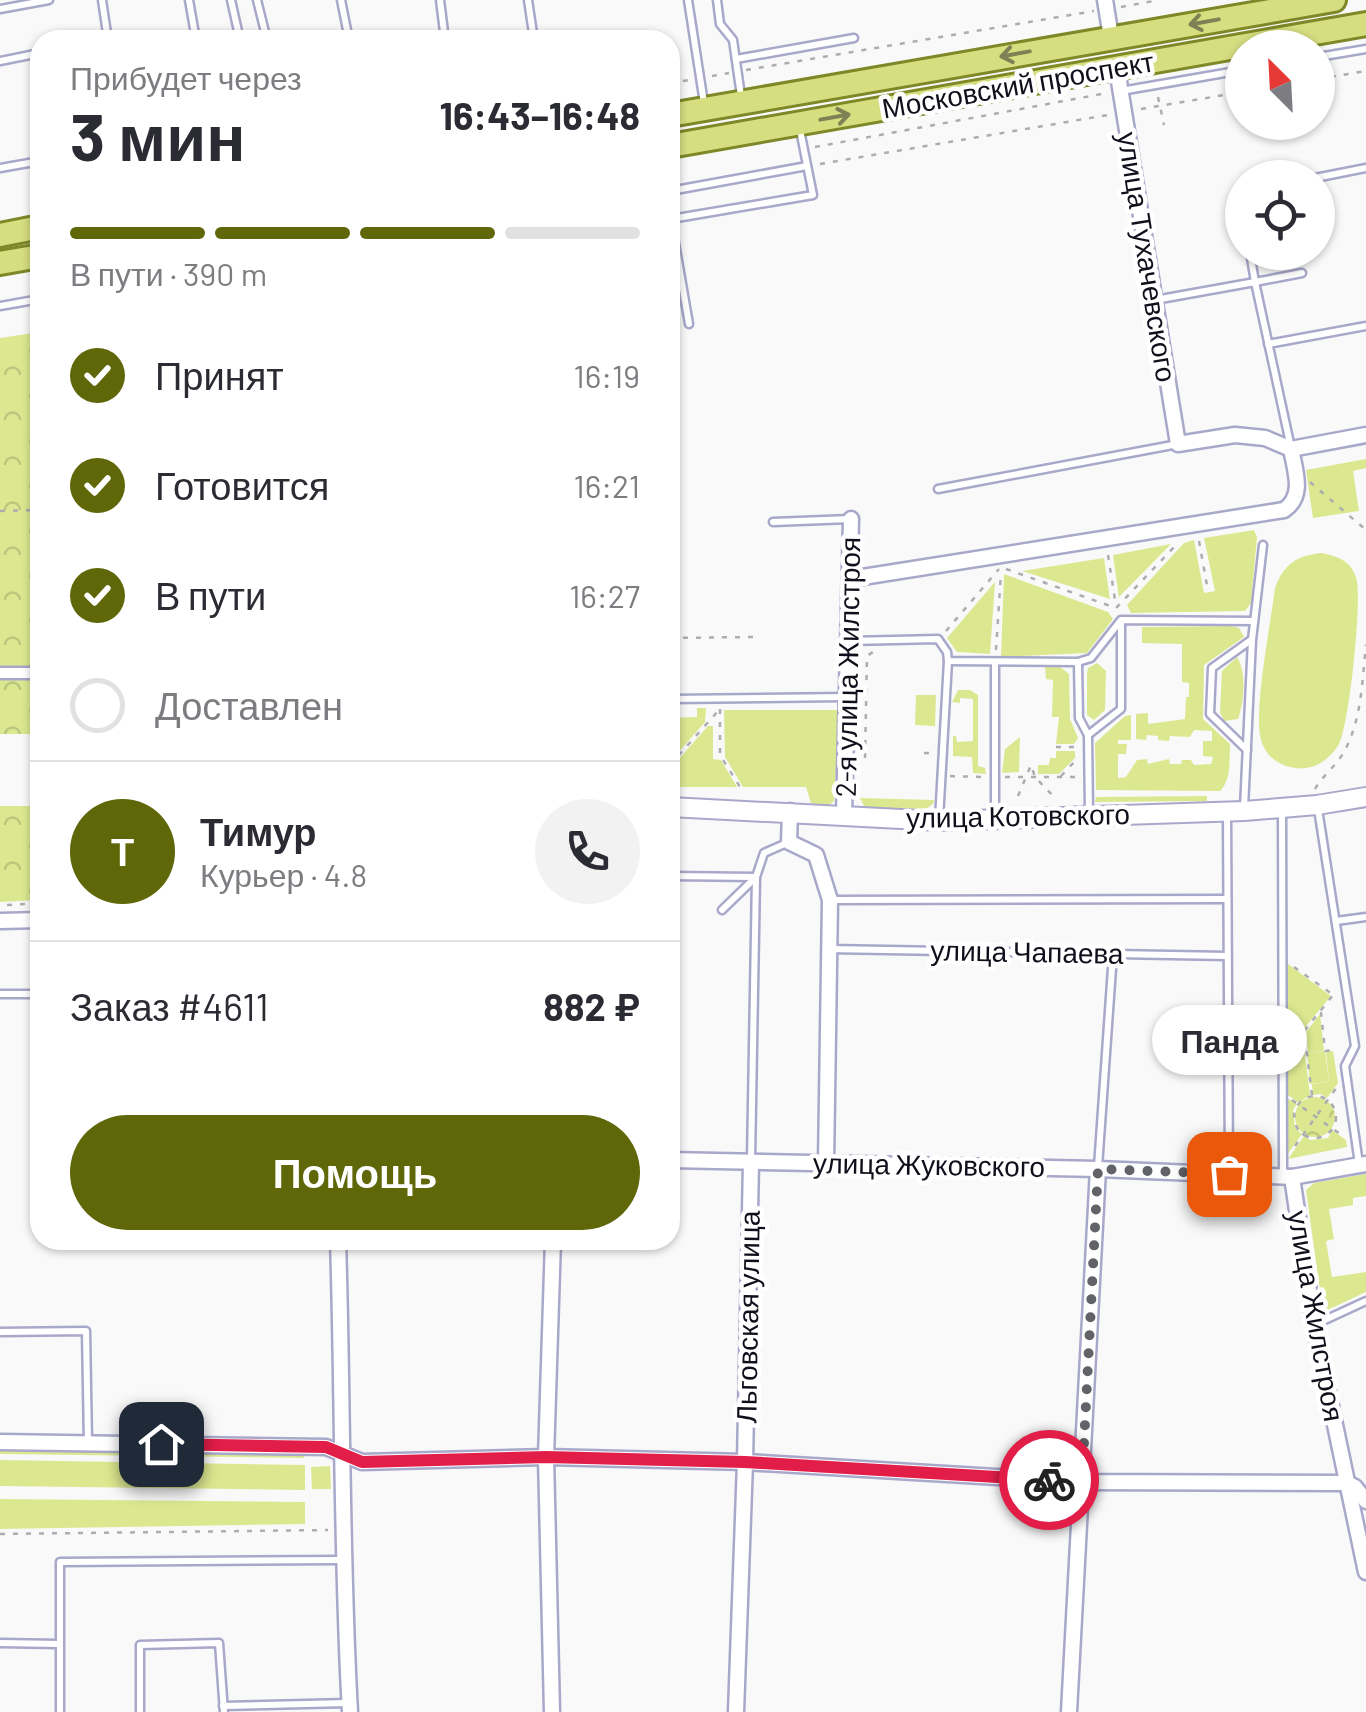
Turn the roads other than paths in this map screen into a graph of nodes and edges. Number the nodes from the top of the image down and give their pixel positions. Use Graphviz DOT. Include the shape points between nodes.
graph roads {
  1 [pos="50,0"];
  2 [pos="102,0"];
  3 [pos="190,0"];
  4 [pos="231,0"];
  5 [pos="258,0"];
  6 [pos="341,0"];
  7 [pos="440,0"];
  8 [pos="528,0"];
  9 [pos="688,0"];
  10 [pos="717,0"];
  11 [pos="1334,0"];
  12 [pos="36,1"];
  13 [pos="17,3"];
  14 [pos="1106,5"];
  15 [pos="0,10"];
  16 [pos="1366,24"];
  17 [pos="106,30"];
  18 [pos="194,30"];
  19 [pos="238,30"];
  20 [pos="265,30"];
  21 [pos="347,30"];
  22 [pos="444,30"];
  23 [pos="532,30"];
  24 [pos="1111,37"];
  25 [pos="854,38"];
  26 [pos="1366,49"];
  27 [pos="1335,54"];
  28 [pos="30,55"];
  29 [pos="736,58"];
  30 [pos="0,61"];
  31 [pos="1225,71"];
  32 [pos="1118,80"];
  33 [pos="742,102"];
  34 [pos="705,109"];
  35 [pos="680,113"];
  36 [pos="799,124"];
  37 [pos="680,144"];
  38 [pos="30,163"];
  39 [pos="807,166"];
  40 [pos="0,168"];
  41 [pos="1366,168"];
  42 [pos="1335,174"];
  43 [pos="680,189"];
  44 [pos="680,215"];
  45 [pos="30,229"];
  46 [pos="0,234"];
  47 [pos="30,258"];
  48 [pos="0,263"];
  49 [pos="1253,270"];
  50 [pos="680,273"];
  51 [pos="1302,273"];
  52 [pos="1255,282"];
  53 [pos="1154,300"];
  54 [pos="30,301"];
  55 [pos="0,306"];
  56 [pos="689,324"];
  57 [pos="1366,326"];
  58 [pos="1268,344"];
  59 [pos="1366,435"];
  60 [pos="1178,444"];
  61 [pos="1291,449"];
  62 [pos="938,490"];
  63 [pos="851,519"];
  64 [pos="773,522"];
  65 [pos="1263,545"];
  66 [pos="850,579"];
  67 [pos="1121,620"];
  68 [pos="1254,621"];
  69 [pos="1252,640"];
  70 [pos="848,641"];
  71 [pos="948,662"];
  72 [pos="1078,662"];
  73 [pos="995,663"];
  74 [pos="0,673"];
  75 [pos="30,673"];
  76 [pos="848,697"];
  77 [pos="680,699"];
  78 [pos="1088,736"];
  79 [pos="1247,750"];
  80 [pos="1366,797"];
  81 [pos="1315,800"];
  82 [pos="680,807"];
  83 [pos="1282,808"];
  84 [pos="790,811"];
  85 [pos="1235,811"];
  86 [pos="844,815"];
  87 [pos="1089,816"];
  88 [pos="995,820"];
  89 [pos="938,821"];
  90 [pos="790,842"];
  91 [pos="680,876"];
  92 [pos="756,876"];
  93 [pos="1226,899"];
  94 [pos="830,900"];
  95 [pos="722,910"];
  96 [pos="1366,917"];
  97 [pos="30,920"];
  98 [pos="0,921"];
  99 [pos="1336,921"];
  100 [pos="827,949"];
  101 [pos="1113,954"];
  102 [pos="1227,956"];
  103 [pos="0,994"];
  104 [pos="30,994"];
  105 [pos="680,1160"];
  106 [pos="751,1162"];
  107 [pos="826,1164"];
  108 [pos="1363,1165"];
  109 [pos="1098,1169"];
  110 [pos="1286,1172"];
  111 [pos="1229,1174"];
  112 [pos="338,1250"];
  113 [pos="553,1250"];
  114 [pos="1366,1301"];
  115 [pos="1314,1325"];
  116 [pos="0,1332"];
  117 [pos="0,1442"];
  118 [pos="88,1443"];
  119 [pos="344,1455"];
  120 [pos="546,1457"];
  121 [pos="745,1462"];
  122 [pos="1082,1482"];
  123 [pos="1347,1484"];
  124 [pos="1366,1501"];
  125 [pos="343,1560"];
  126 [pos="1366,1572"];
  127 [pos="0,1643"];
  128 [pos="60,1644"];
  129 [pos="349,1708"];
  130 [pos="223,1709"];
  131 [pos="60,1712"];
  132 [pos="140,1712"];
  133 [pos="552,1712"];
  134 [pos="736,1712"];
  135 [pos="1069,1712"];
  1 -- 12 [label="lane"];
  2 -- 17 [label="lane"];
  3 -- 18 [label="lane"];
  4 -- 19 [label="lane"];
  5 -- 20 [label="lane"];
  6 -- 21 [label="lane"];
  7 -- 22 [label="lane"];
  8 -- 23 [label="lane"];
  9 -- 34 [label="lane"];
  10 -- 29 [label="lane"];
  11 -- 24 [label="main road, Московский проспект, one-way"];
  12 -- 13 [label="lane"];
  13 -- 15 [label="lane"];
  14 -- 24 [label="street"];
  16 -- 32 [label="main road, Московский проспект"];
  24 -- 32 [label="main road"];
  24 -- 33 [label="main road, Московский проспект, one-way"];
  25 -- 29 [label="lane"];
  26 -- 27 [label="lane"];
  28 -- 30 [label="lane"];
  29 -- 33 [label="lane"];
  31 -- 32 [label="lane"];
  36 -- 32 [label="main road, Московский проспект, one-way"];
  32 -- 53 [label="street, улица Тухачевского"];
  33 -- 34 [label="main road, Московский проспект"];
  34 -- 35 [label="main road, Московский проспект"];
  36 -- 37 [label="main road, Московский проспект"];
  36 -- 39 [label="lane"];
  38 -- 40 [label="lane"];
  39 -- 43 [label="lane"];
  39 -- 44 [label="lane" via="814,195"];
  41 -- 42 [label="lane"];
  45 -- 46 [label="main road"];
  47 -- 48 [label="main road"];
  49 -- 52 [label="lane"];
  50 -- 56 [label="lane"];
  51 -- 52 [label="lane"];
  52 -- 53 [label="lane"];
  52 -- 58 [label="lane"];
  53 -- 60 [label="street, улица Тухачевского"];
  54 -- 55 [label="lane"];
  57 -- 58 [label="lane"];
  58 -- 61 [label="lane"];
  59 -- 61 [label="street"];
  60 -- 61 [label="street" via="1235,435"];
  60 -- 62 [label="lane"];
  61 -- 66 [label="street" via="1298,494 1284,510"];
  63 -- 64 [label="lane"];
  63 -- 66 [label="street, 2-я улица Жилстроя"];
  65 -- 68 [label="lane"];
  66 -- 70 [label="street, 2-я улица Жилстроя"];
  67 -- 68 [label="lane"];
  67 -- 72 [label="lane" via="1091,658"];
  67 -- 78 [label="lane" via="1121,708"];
  68 -- 69 [label="lane"];
  69 -- 79 [label="lane"];
  69 -- 79 [label="lane" via="1212,668 1210,699 1210,714"];
  70 -- 71 [label="lane" via="938,640"];
  70 -- 76 [label="street, 2-я улица Жилстроя"];
  71 -- 73 [label="lane"];
  71 -- 89 [label="lane"];
  72 -- 73 [label="lane"];
  72 -- 78 [label="lane" via="1079,718"];
  73 -- 88 [label="lane"];
  74 -- 75 [label="street"];
  76 -- 77 [label="lane"];
  76 -- 86 [label="street, 2-я улица Жилстроя"];
  78 -- 87 [label="lane"];
  79 -- 85 [label="lane"];
  80 -- 81 [label="street, улица Котовского"];
  81 -- 83 [label="street, улица Котовского"];
  81 -- 99 [label="lane"];
  82 -- 84 [label="street, улица Котовского"];
  83 -- 85 [label="street, улица Котовского"];
  83 -- 110 [label="lane"];
  84 -- 86 [label="street, улица Котовского"];
  84 -- 90 [label="street"];
  85 -- 87 [label="street, улица Котовского"];
  85 -- 93 [label="lane"];
  86 -- 89 [label="street, улица Котовского"];
  87 -- 88 [label="street, улица Котовского"];
  88 -- 89 [label="street, улица Котовского"];
  90 -- 92 [label="lane" via="764,853"];
  90 -- 94 [label="street" via="816,854"];
  91 -- 92 [label="lane"];
  92 -- 95 [label="lane"];
  92 -- 106 [label="lane"];
  93 -- 94 [label="lane"];
  93 -- 102 [label="lane"];
  94 -- 100 [label="street"];
  96 -- 99 [label="lane"];
  97 -- 98 [label="street"];
  99 -- 108 [label="lane" via="1355,1046 1345,1066"];
  100 -- 101 [label="lane, улица Чапаева"];
  100 -- 107 [label="street"];
  101 -- 102 [label="lane, улица Чапаева"];
  101 -- 109 [label="lane"];
  102 -- 111 [label="lane"];
  103 -- 104 [label="lane"];
  105 -- 106 [label="street, улица Жуковского"];
  106 -- 107 [label="street, улица Жуковского"];
  106 -- 121 [label="street, Льговская улица"];
  107 -- 109 [label="street, улица Жуковского"];
  108 -- 110 [label="street, улица Жуковского"];
  109 -- 111 [label="street, улица Жуковского"];
  109 -- 122 [label="street"];
  110 -- 111 [label="street, улица Жуковского"];
  110 -- 115 [label="street, улица Жилстроя"];
  112 -- 119 [label="street"];
  113 -- 120 [label="street"];
  114 -- 115 [label="lane"];
  115 -- 123 [label="street, улица Жилстроя"];
  116 -- 118 [label="lane" via="86,1332"];
  117 -- 118 [label="street"];
  118 -- 119 [label="street" via="326,1447"];
  119 -- 120 [label="street" via="362,1462"];
  119 -- 125 [label="street"];
  120 -- 121 [label="street"];
  120 -- 133 [label="street"];
  121 -- 122 [label="street"];
  121 -- 134 [label="street, Льговская улица"];
  122 -- 123 [label="street"];
  122 -- 135 [label="street"];
  123 -- 124 [label="street"];
  123 -- 126 [label="street, улица Жилстроя"];
  125 -- 128 [label="lane" via="60,1562"];
  125 -- 129 [label="street"];
  127 -- 128 [label="lane"];
  128 -- 131 [label="lane"];
  129 -- 130 [label="lane"];
  130 -- 132 [label="lane" via="219,1643 140,1645"];
}
